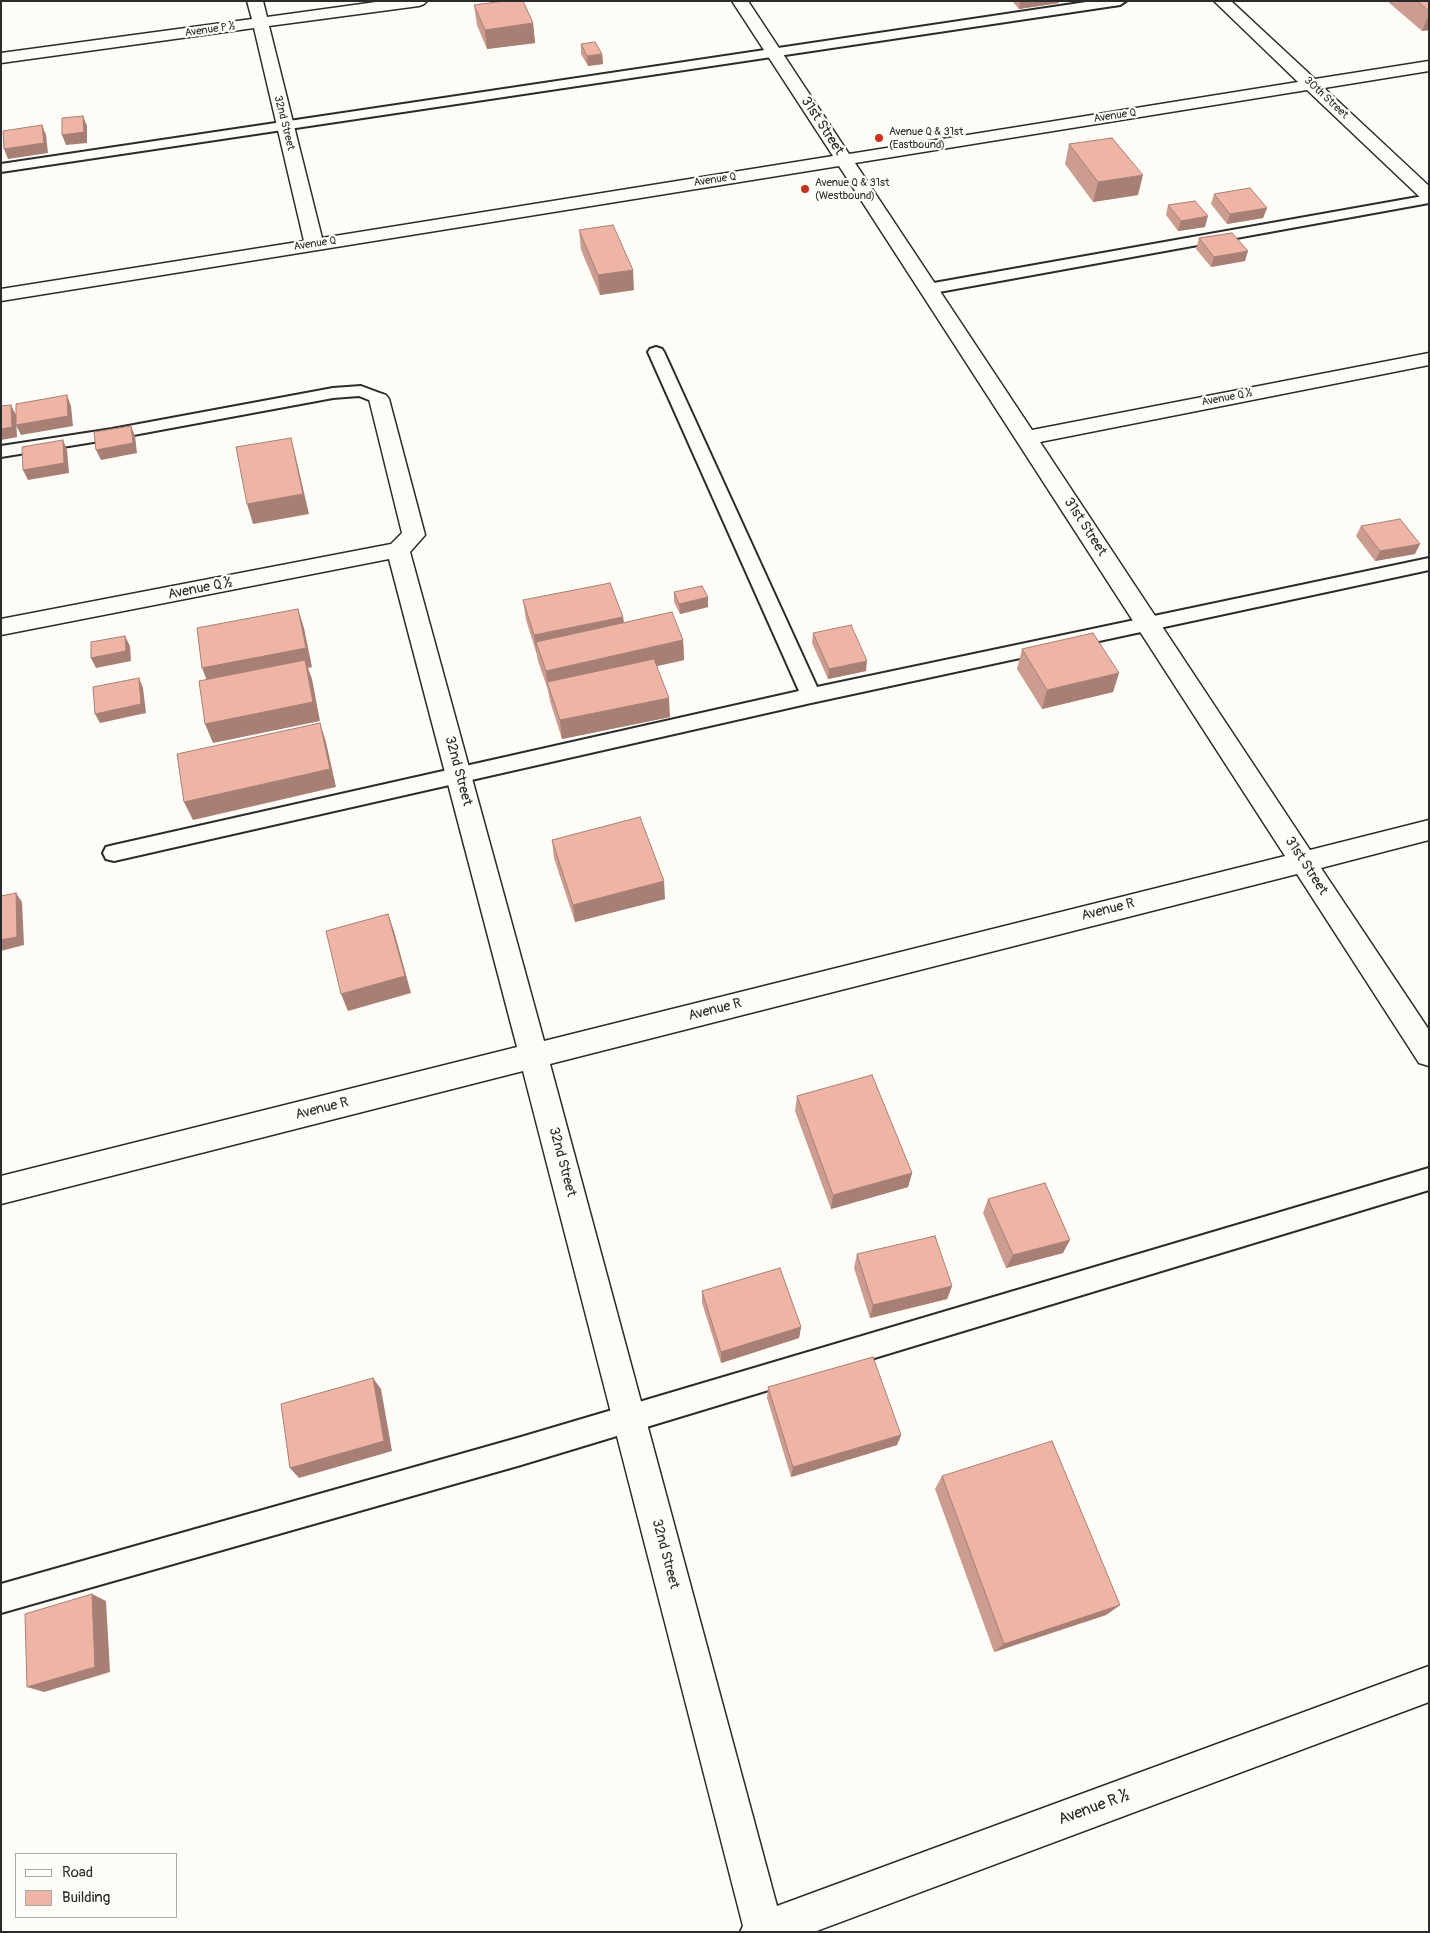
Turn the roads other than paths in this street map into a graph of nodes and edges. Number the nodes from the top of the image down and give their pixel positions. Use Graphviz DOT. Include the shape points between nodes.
graph roads {
  1 [pos="255,1"];
  2 [pos="419,1"];
  3 [pos="740,1"];
  4 [pos="1120,1"];
  5 [pos="1222,1"];
  6 [pos="260,23"];
  7 [pos="774,52"];
  8 [pos="1,58"];
  9 [pos="1429,66"];
  10 [pos="1311,85"];
  11 [pos="285,125"];
  12 [pos="844,160"];
  13 [pos="1,168"];
  14 [pos="1429,197"];
  15 [pos="314,244"];
  16 [pos="928,288"];
  17 [pos="1,295"];
  18 [pos="656,352"];
  19 [pos="1429,359"];
  20 [pos="379,400"];
  21 [pos="1026,438"];
  22 [pos="1,452"];
  23 [pos="398,550"];
  24 [pos="1429,564"];
  25 [pos="1147,623"];
  26 [pos="1,627"];
  27 [pos="811,696"];
  28 [pos="460,776"];
  29 [pos="1429,830"];
  30 [pos="114,853"];
  31 [pos="1303,861"];
  32 [pos="1429,1054"];
  33 [pos="534,1055"];
  34 [pos="1429,1179"];
  35 [pos="1,1190"];
  36 [pos="629,1418"];
  37 [pos="1,1599"];
  38 [pos="1429,1684"];
  39 [pos="763,1931"];
  1 -- 6 [label="street, 32nd Street"];
  2 -- 6 [label="street, Avenue P ½"];
  3 -- 7 [label="street, 31st Street"];
  4 -- 7 [label="lane"];
  5 -- 10 [label="street, 30th Street"];
  6 -- 8 [label="street, Avenue P ½"];
  6 -- 11 [label="street, 32nd Street"];
  7 -- 11 [label="lane"];
  7 -- 12 [label="street, 31st Street"];
  9 -- 10 [label="street, Avenue Q"];
  10 -- 12 [label="street, Avenue Q"];
  10 -- 14 [label="street, 30th Street"];
  11 -- 13 [label="lane"];
  11 -- 15 [label="street, 32nd Street"];
  12 -- 15 [label="street, Avenue Q"];
  12 -- 16 [label="street, 31st Street"];
  14 -- 16 [label="lane"];
  15 -- 17 [label="street, Avenue Q"];
  16 -- 21 [label="street, 31st Street"];
  18 -- 27 [label="lane"];
  19 -- 21 [label="street, Avenue Q ½"];
  20 -- 22 [label="lane" via="361,391 333,393"];
  20 -- 23 [label="street" via="414,535"];
  21 -- 25 [label="street, 31st Street"];
  23 -- 26 [label="street, Avenue Q ½"];
  23 -- 28 [label="street, 32nd Street"];
  24 -- 25 [label="lane"];
  25 -- 27 [label="lane"];
  25 -- 31 [label="street, 31st Street"];
  27 -- 28 [label="lane"];
  28 -- 30 [label="lane"];
  28 -- 33 [label="street, 32nd Street"];
  29 -- 31 [label="street, Avenue R"];
  31 -- 32 [label="street, 31st Street"];
  31 -- 33 [label="street, Avenue R"];
  33 -- 35 [label="street, Avenue R"];
  33 -- 36 [label="street, 32nd Street"];
  34 -- 36 [label="lane"];
  36 -- 37 [label="lane"];
  36 -- 39 [label="street, 32nd Street"];
  38 -- 39 [label="street, Avenue R ½"];
}
